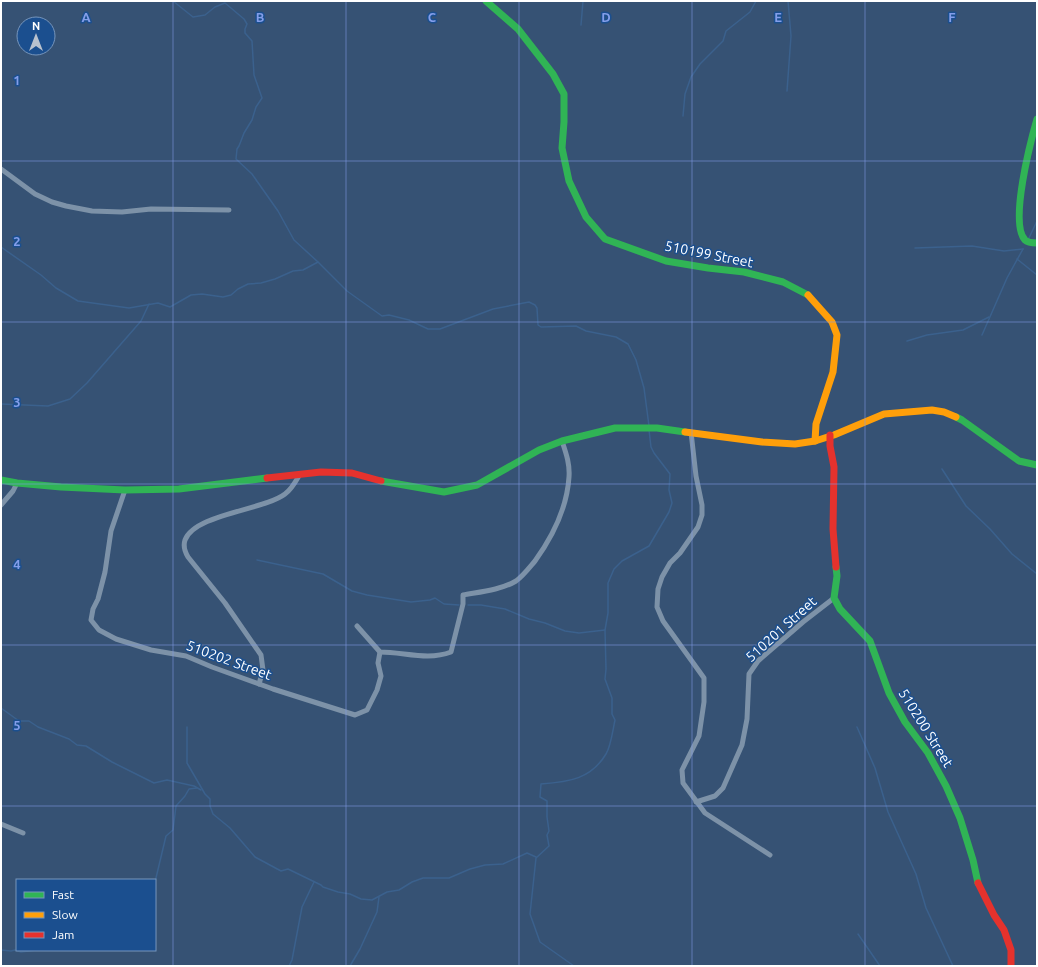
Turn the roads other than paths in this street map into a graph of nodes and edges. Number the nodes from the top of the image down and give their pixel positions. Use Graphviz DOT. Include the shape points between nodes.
graph roads {
  1 [pos="486,1"];
  2 [pos="1037,119"];
  3 [pos="1,169"];
  4 [pos="229,210"];
  5 [pos="1037,243"];
  6 [pos="691,432"];
  7 [pos="830,436"];
  8 [pos="815,440"];
  9 [pos="562,441"];
  10 [pos="1037,465"];
  11 [pos="300,474"];
  12 [pos="1,480"];
  13 [pos="17,483"];
  14 [pos="125,490"];
  15 [pos="1,505"];
  16 [pos="834,598"];
  17 [pos="357,626"];
  18 [pos="380,652"];
  19 [pos="259,684"];
  20 [pos="696,802"];
  21 [pos="1,824"];
  22 [pos="23,833"];
  23 [pos="770,855"];
  24 [pos="1011,966"];
  1 -- 8 [label="street, 510199 Street" via="518,29 553,74 564,94 562,148 569,181 586,217 605,238 666,261 744,272 783,282 809,296 832,322 837,334 833,372 816,424"];
  2 -- 5 [label="street" via="1024,177 1020,227 1024,239"];
  3 -- 4 [label="street" via="35,194 66,206 122,212"];
  6 -- 8 [label="street" via="762,442 795,444"];
  6 -- 9 [label="street" via="657,428 615,428"];
  6 -- 20 [label="street" via="702,515 698,527 680,553 670,562 662,577 658,589 657,608 663,621 704,678 704,702 699,736 682,770 683,783"];
  7 -- 8 [label="street"];
  7 -- 10 [label="street" via="884,414 932,410 962,420 1019,461"];
  7 -- 16 [label="street" via="834,467"];
  9 -- 11 [label="street" via="539,450 477,485 444,492 352,473"];
  9 -- 18 [label="street" via="568,457 569,476 566,494 558,522 547,544 531,565 515,581 499,588 463,595 463,604 450,652 440,656"];
  11 -- 14 [label="street" via="179,489"];
  11 -- 19 [label="street" via="285,493 274,500 213,519 199,526 184,541 184,550 188,557 225,603 261,655 263,670"];
  12 -- 13 [label="street"];
  13 -- 14 [label="street"];
  13 -- 15 [label="street"];
  14 -- 19 [label="street, 510202 Street" via="111,531 105,572 98,599 92,609 91,620 99,630 116,639 151,650 186,656"];
  16 -- 20 [label="street, 510201 Street" via="797,626 758,662 749,674 747,719 742,745 722,788 715,796"];
  16 -- 24 [label="street, 510200 Street" via="840,609 870,641 889,693 946,786 960,818 978,883 1004,930 1011,950"];
  17 -- 18 [label="street"];
  18 -- 19 [label="street, 510202 Street" via="377,690 367,710 356,715"];
  20 -- 23 [label="street" via="705,813"];
  21 -- 22 [label="street"];
}
